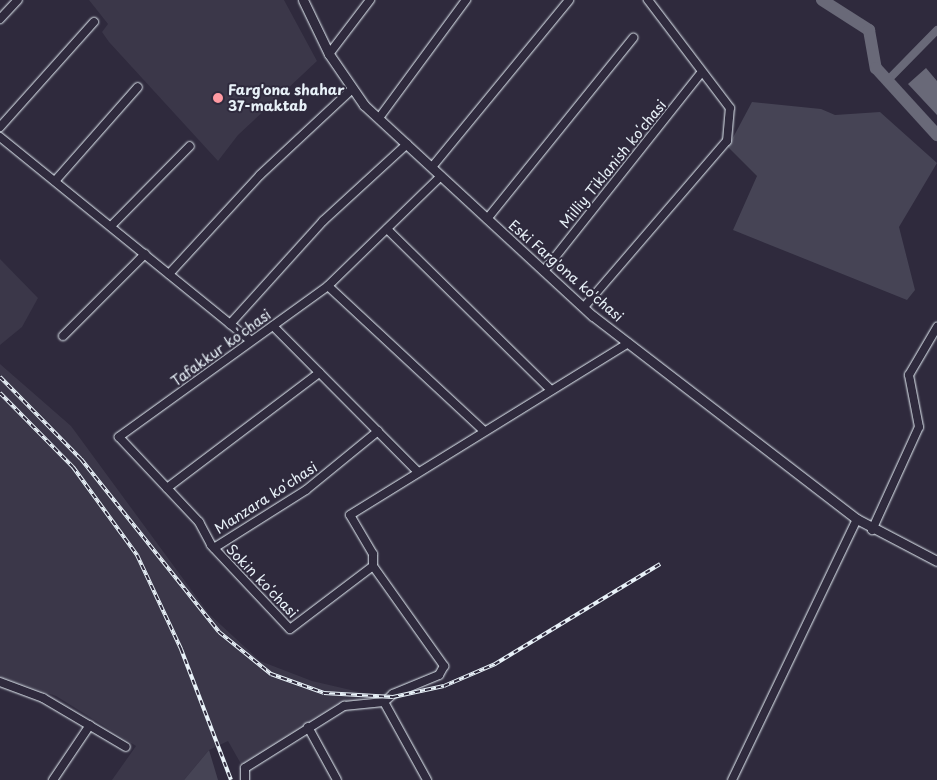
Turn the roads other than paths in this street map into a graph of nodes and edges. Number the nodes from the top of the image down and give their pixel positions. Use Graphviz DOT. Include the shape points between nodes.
graph roads {
  1 [pos="18,0"];
  2 [pos="302,0"];
  3 [pos="370,0"];
  4 [pos="466,0"];
  5 [pos="569,0"];
  6 [pos="648,0"];
  7 [pos="0,20"];
  8 [pos="94,22"];
  9 [pos="633,38"];
  10 [pos="329,54"];
  11 [pos="701,74"];
  12 [pos="138,87"];
  13 [pos="351,90"];
  14 [pos="378,118"];
  15 [pos="0,127"];
  16 [pos="0,137"];
  17 [pos="407,144"];
  18 [pos="190,146"];
  19 [pos="432,167"];
  20 [pos="441,176"];
  21 [pos="55,181"];
  22 [pos="486,219"];
  23 [pos="111,226"];
  24 [pos="387,228"];
  25 [pos="144,254"];
  26 [pos="544,271"];
  27 [pos="169,274"];
  28 [pos="328,286"];
  29 [pos="584,307"];
  30 [pos="230,324"];
  31 [pos="273,326"];
  32 [pos="937,327"];
  33 [pos="63,336"];
  34 [pos="251,341"];
  35 [pos="628,343"];
  36 [pos="319,373"];
  37 [pos="551,390"];
  38 [pos="378,431"];
  39 [pos="484,431"];
  40 [pos="418,472"];
  41 [pos="167,488"];
  42 [pos="857,519"];
  43 [pos="872,530"];
  44 [pos="214,548"];
  45 [pos="937,561"];
  46 [pos="374,566"];
  47 [pos="0,682"];
  48 [pos="384,702"];
  49 [pos="90,725"];
  50 [pos="308,727"];
  51 [pos="126,747"];
  52 [pos="53,780"];
  53 [pos="245,780"];
  54 [pos="337,780"];
  55 [pos="427,780"];
  56 [pos="732,780"];
  1 -- 7 [label="street"];
  2 -- 10 [label="main road, Eski Farg'ona ko'chasi"];
  3 -- 10 [label="street"];
  4 -- 14 [label="street"];
  5 -- 19 [label="street"];
  6 -- 11 [label="street"];
  8 -- 15 [label="street"];
  9 -- 22 [label="street"];
  10 -- 13 [label="main road, Eski Farg'ona ko'chasi"];
  11 -- 26 [label="street, Milliy Tiklanish koʻchasi"];
  11 -- 29 [label="street" via="730,108 727,141"];
  12 -- 21 [label="street"];
  13 -- 14 [label="main road, Eski Farg'ona ko'chasi"];
  13 -- 27 [label="street" via="260,175"];
  14 -- 17 [label="main road, Eski Farg'ona ko'chasi"];
  16 -- 21 [label="street"];
  17 -- 19 [label="main road, Eski Farg'ona ko'chasi"];
  17 -- 30 [label="street" via="324,221"];
  18 -- 23 [label="street"];
  19 -- 20 [label="main road, Eski Farg'ona ko'chasi"];
  20 -- 22 [label="main road, Eski Farg'ona ko'chasi"];
  20 -- 24 [label="street, Tafakkur koʻchasi"];
  21 -- 23 [label="street"];
  22 -- 26 [label="main road, Eski Farg'ona ko'chasi"];
  23 -- 25 [label="street"];
  24 -- 28 [label="street, Tafakkur koʻchasi"];
  24 -- 37 [label="street"];
  25 -- 27 [label="street"];
  25 -- 33 [label="street"];
  26 -- 29 [label="main road, Eski Farg'ona ko'chasi"];
  27 -- 30 [label="street"];
  28 -- 31 [label="street, Tafakkur koʻchasi"];
  28 -- 39 [label="street"];
  29 -- 35 [label="main road, Eski Farg'ona ko'chasi"];
  30 -- 34 [label="street"];
  31 -- 34 [label="street, Tafakkur koʻchasi"];
  31 -- 36 [label="street"];
  32 -- 43 [label="street" via="909,376 919,428"];
  34 -- 41 [label="street, Tafakkur koʻchasi" via="119,436"];
  35 -- 37 [label="street"];
  35 -- 42 [label="main road, Eski Farg'ona ko'chasi"];
  36 -- 38 [label="street"];
  36 -- 41 [label="street"];
  37 -- 39 [label="street"];
  38 -- 40 [label="street"];
  38 -- 44 [label="street, Manzara koʻchasi" via="306,490"];
  39 -- 40 [label="street"];
  40 -- 46 [label="street" via="350,514 373,554"];
  41 -- 44 [label="street, Tafakkur koʻchasi" via="199,522"];
  42 -- 43 [label="main road, Eski Farg'ona ko'chasi"];
  42 -- 56 [label="street"];
  43 -- 45 [label="main road, Eski Farg'ona ko'chasi"];
  44 -- 46 [label="street, Sokin koʻchasi" via="290,629"];
  46 -- 48 [label="street" via="444,666 439,675 393,694"];
  47 -- 49 [label="street" via="43,698"];
  48 -- 50 [label="street" via="349,704"];
  48 -- 55 [label="street"];
  49 -- 51 [label="street"];
  49 -- 52 [label="street"];
  50 -- 53 [label="street" via="245,768"];
  50 -- 54 [label="street"];
}
